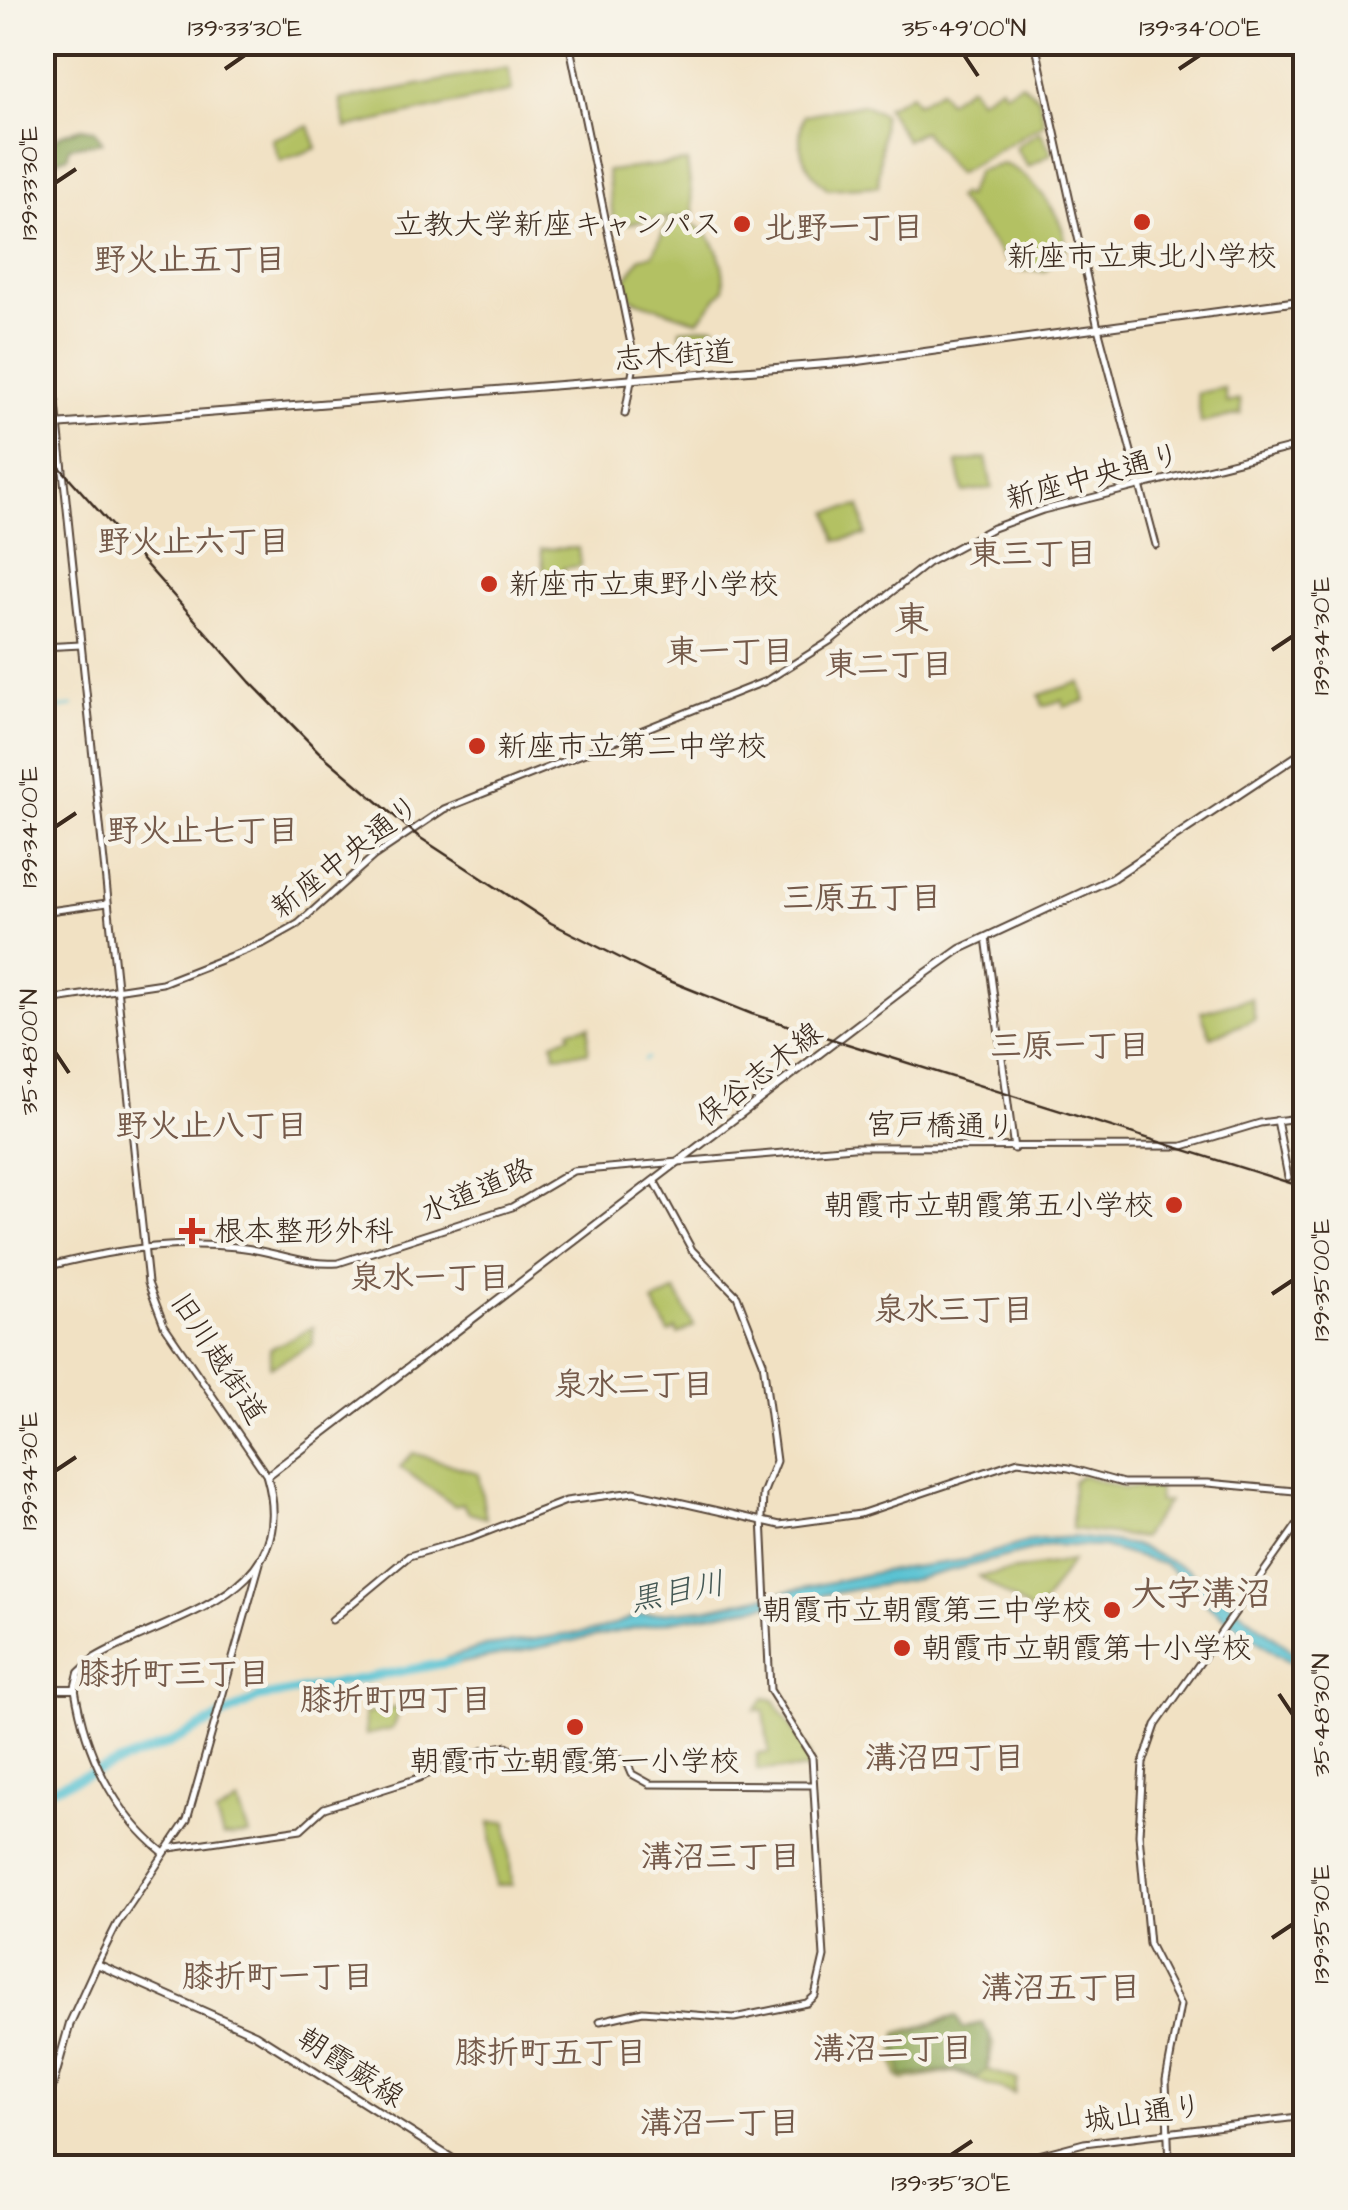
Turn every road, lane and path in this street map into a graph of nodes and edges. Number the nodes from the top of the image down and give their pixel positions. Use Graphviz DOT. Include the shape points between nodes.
graph roads {
  1 [pos="569,42"];
  2 [pos="1035,42"];
  3 [pos="42,270"];
  4 [pos="1306,300"];
  5 [pos="1098,328"];
  6 [pos="631,380"];
  7 [pos="626,414"];
  8 [pos="58,425"];
  9 [pos="42,426"];
  10 [pos="1306,444"];
  11 [pos="1140,484"];
  12 [pos="1156,545"];
  13 [pos="81,645"];
  14 [pos="42,646"];
  15 [pos="1306,750"];
  16 [pos="107,903"];
  17 [pos="42,912"];
  18 [pos="986,937"];
  19 [pos="117,992"];
  20 [pos="42,1002"];
  21 [pos="1306,1117"];
  22 [pos="1277,1120"];
  23 [pos="1014,1149"];
  24 [pos="678,1164"];
  25 [pos="573,1171"];
  26 [pos="1288,1177"];
  27 [pos="655,1182"];
  28 [pos="144,1247"];
  29 [pos="42,1268"];
  30 [pos="267,1476"];
  31 [pos="1306,1492"];
  32 [pos="1306,1512"];
  33 [pos="762,1522"];
  34 [pos="260,1563"];
  35 [pos="246,1578"];
  36 [pos="257,1583"];
  37 [pos="332,1620"];
  38 [pos="42,1689"];
  39 [pos="75,1689"];
  40 [pos="811,1786"];
  41 [pos="167,1851"];
  42 [pos="97,1964"];
  43 [pos="600,2021"];
  44 [pos="1306,2116"];
  45 [pos="42,2123"];
  46 [pos="1171,2130"];
  47 [pos="467,2168"];
  48 [pos="990,2168"];
  49 [pos="1168,2168"];
  1 -- 6 [label="street" via="631,344"];
  2 -- 5 [label="street"];
  3 -- 8 [label="street, 旧川越街道"];
  4 -- 5 [label="main road, 志木街道"];
  5 -- 6 [label="main road, 志木街道" via="894,358"];
  5 -- 11 [label="street"];
  6 -- 7 [label="street"];
  6 -- 8 [label="main road, 志木街道"];
  8 -- 9 [label="main road, 志木街道"];
  8 -- 13 [label="street, 旧川越街道"];
  10 -- 11 [label="street, 新座中央通り"];
  11 -- 12 [label="street"];
  11 -- 19 [label="street, 新座中央通り" via="978,534 766,681 453,804 386,846 278,936 174,980"];
  13 -- 14 [label="street"];
  13 -- 16 [label="street, 旧川越街道"];
  15 -- 18 [label="main road, 保谷志木線" via="1111,879"];
  16 -- 17 [label="street"];
  16 -- 19 [label="street, 旧川越街道"];
  18 -- 23 [label="street"];
  18 -- 24 [label="main road, 保谷志木線" via="908,986"];
  19 -- 20 [label="street, 新座中央通り"];
  19 -- 28 [label="street, 旧川越街道"];
  21 -- 22 [label="street, 宮戸橋通り"];
  22 -- 23 [label="street, 宮戸橋通り" via="1183,1146"];
  22 -- 26 [label="street"];
  23 -- 24 [label="street, 宮戸橋通り" via="853,1146"];
  24 -- 25 [label="street, 宮戸橋通り"];
  24 -- 27 [label="main road, 保谷志木線"];
  25 -- 28 [label="street, 水道道路" via="512,1207 338,1263 234,1246"];
  27 -- 30 [label="main road, 保谷志木線"];
  27 -- 33 [label="street" via="692,1250 737,1296 763,1362 776,1460 763,1494"];
  28 -- 29 [label="street, 水道道路"];
  28 -- 30 [label="street, 旧川越街道" via="159,1316"];
  30 -- 34 [label="main road, 旧川越街道" via="272,1528"];
  31 -- 33 [label="street" via="1208,1482 1122,1483 1018,1461 860,1514 790,1525"];
  32 -- 46 [label="street" via="1154,1728 1141,1780 1148,1940 1180,2005 1166,2080"];
  33 -- 37 [label="street" via="640,1492 566,1501 409,1556"];
  33 -- 40 [label="street" via="770,1690 810,1750"];
  34 -- 35 [label="main road"];
  34 -- 36 [label="street, 旧川越街道"];
  35 -- 36 [label="street"];
  35 -- 39 [label="main road" via="214,1602 94,1658"];
  36 -- 41 [label="street, 旧川越街道" via="191,1810"];
  38 -- 39 [label="main road"];
  39 -- 41 [label="street" via="82,1730 103,1779"];
  40 -- 41 [label="street" via="650,1784 618,1758 578,1762 506,1746 324,1808 300,1828"];
  40 -- 43 [label="street" via="824,1957 813,2000 734,2018 644,2011"];
  41 -- 42 [label="street, 旧川越街道"];
  42 -- 45 [label="main road, 旧川越街道" via="70,2024"];
  42 -- 47 [label="main road, 朝霞蕨線" via="252,2032"];
  44 -- 46 [label="street, 城山通り"];
  46 -- 48 [label="street, 城山通り" via="1070,2146"];
  46 -- 49 [label="street"];
}
